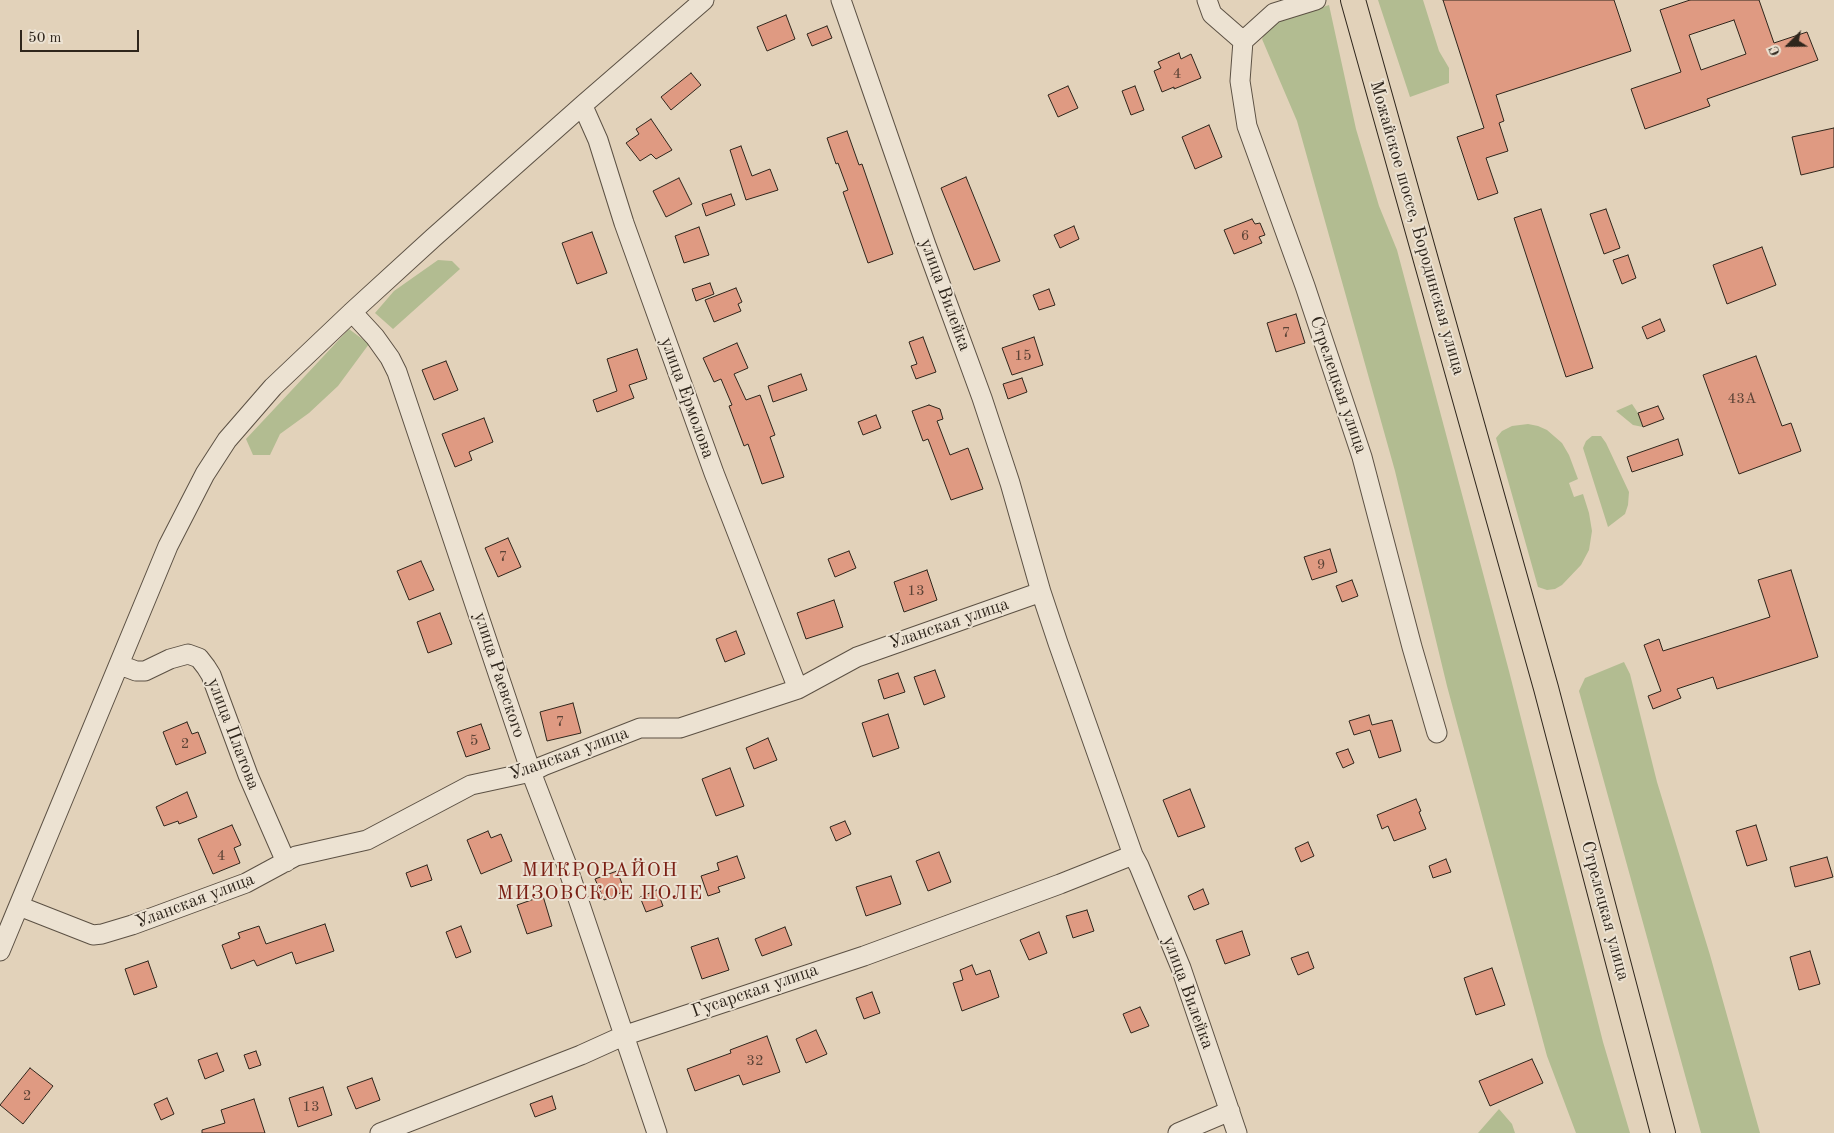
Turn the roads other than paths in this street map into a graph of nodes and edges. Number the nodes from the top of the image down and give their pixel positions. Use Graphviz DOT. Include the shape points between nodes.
graph roads {
  1 [pos="704,0"];
  2 [pos="841,0"];
  3 [pos="1207,0"];
  4 [pos="1316,0"];
  5 [pos="1353,0"];
  6 [pos="1243,41"];
  7 [pos="580,107"];
  8 [pos="352,312"];
  9 [pos="1041,592"];
  10 [pos="120,665"];
  11 [pos="1546,688"];
  12 [pos="798,689"];
  13 [pos="1436,732"];
  14 [pos="531,772"];
  15 [pos="1133,855"];
  16 [pos="286,862"];
  17 [pos="19,906"];
  18 [pos="0,951"];
  19 [pos="623,1036"];
  20 [pos="1230,1111"];
  21 [pos="380,1133"];
  22 [pos="657,1133"];
  23 [pos="1178,1133"];
  24 [pos="1237,1133"];
  25 [pos="1663,1133"];
  1 -- 7 [label="street"];
  2 -- 9 [label="street, улица Вилейка" via="982,398"];
  3 -- 6 [label="street" via="1212,14"];
  4 -- 6 [label="street" via="1274,13"];
  5 -- 11 [label="main road, Можайское шоссе, Бородинская улица"];
  6 -- 13 [label="street, Стрелецкая улица" via="1240,81 1246,126 1305,286 1362,457"];
  7 -- 8 [label="street"];
  7 -- 12 [label="street, улица Ермолова" via="598,140 624,224 704,446"];
  8 -- 10 [label="street" via="273,387 220,451 175,531"];
  8 -- 14 [label="street, улица Раевского" via="375,337 397,372"];
  9 -- 12 [label="street, Уланская улица" via="857,657"];
  9 -- 15 [label="street, улица Вилейка"];
  10 -- 16 [label="street, улица Платова" via="146,671 188,654 199,658 211,675 248,775"];
  10 -- 17 [label="street"];
  11 -- 25 [label="main road, Стрелецкая улица"];
  12 -- 14 [label="street, Уланская улица" via="680,728 640,728"];
  14 -- 16 [label="street, Уланская улица" via="471,785 367,840 296,856"];
  14 -- 19 [label="street, улица Раевского" via="566,863"];
  15 -- 19 [label="street, Гусарская улица" via="864,956"];
  15 -- 20 [label="street, улица Вилейка" via="1181,968"];
  16 -- 17 [label="street, Уланская улица" via="246,883 102,934 93,935"];
  17 -- 18 [label="street"];
  19 -- 21 [label="street, Гусарская улица"];
  19 -- 22 [label="street, улица Раевского"];
  20 -- 23 [label="street"];
  20 -- 24 [label="street, улица Вилейка"];
}
